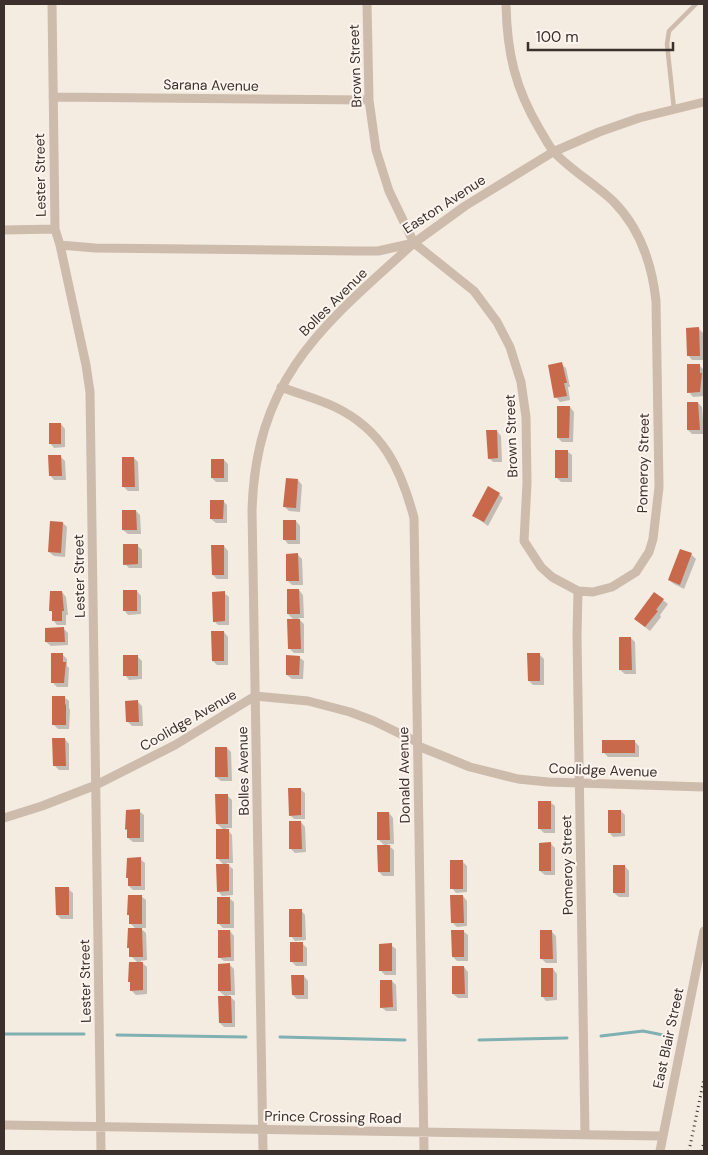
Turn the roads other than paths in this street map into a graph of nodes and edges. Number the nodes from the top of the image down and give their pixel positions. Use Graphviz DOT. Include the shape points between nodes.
graph roads {
  1 [pos="52,4"];
  2 [pos="367,4"];
  3 [pos="506,4"];
  4 [pos="696,4"];
  5 [pos="53,97"];
  6 [pos="368,100"];
  7 [pos="704,102"];
  8 [pos="674,109"];
  9 [pos="553,152"];
  10 [pos="55,229"];
  11 [pos="4,230"];
  12 [pos="414,243"];
  13 [pos="60,245"];
  14 [pos="279,390"];
  15 [pos="578,591"];
  16 [pos="256,696"];
  17 [pos="417,744"];
  18 [pos="579,784"];
  19 [pos="96,785"];
  20 [pos="704,787"];
  21 [pos="4,818"];
  22 [pos="704,931"];
  23 [pos="4,1125"];
  24 [pos="101,1127"];
  25 [pos="262,1130"];
  26 [pos="424,1132"];
  27 [pos="585,1134"];
  28 [pos="663,1136"];
  29 [pos="101,1151"];
  30 [pos="263,1151"];
  31 [pos="424,1151"];
  32 [pos="660,1151"];
  1 -- 5 [label="street, Lester Street"];
  2 -- 6 [label="street, Brown Street"];
  3 -- 9 [label="street, Pomeroy Street" via="508,42 515,76 530,112"];
  4 -- 8 [label="lane" via="669,31 667,44"];
  5 -- 6 [label="street, Sarana Avenue"];
  5 -- 10 [label="street, Lester Street"];
  6 -- 12 [label="street, Brown Street" via="381,169"];
  7 -- 8 [label="street, Easton Avenue"];
  8 -- 9 [label="street, Easton Avenue" via="607,129"];
  9 -- 12 [label="street, Easton Avenue" via="465,206"];
  9 -- 15 [label="street, Pomeroy Street" via="614,202 632,225 650,264 656,301 659,488 653,539 636,572 612,587 593,592"];
  10 -- 11 [label="street"];
  10 -- 13 [label="street, Lester Street"];
  12 -- 13 [label="street, Easton Avenue" via="378,251"];
  12 -- 14 [label="street, Bolles Avenue" via="322,330"];
  12 -- 15 [label="street, Brown Street" via="474,291 497,322 510,347 521,382 526,417 524,542 540,567"];
  13 -- 19 [label="street, Lester Street" via="90,392"];
  14 -- 16 [label="street, Bolles Avenue" via="262,435 253,487"];
  14 -- 17 [label="street, Donald Avenue" via="326,403 354,418 373,433 392,457 407,490 414,518"];
  15 -- 18 [label="street, Pomeroy Street"];
  16 -- 17 [label="street, Coolidge Avenue" via="308,701 350,712"];
  16 -- 19 [label="street, Coolidge Avenue" via="167,749"];
  16 -- 25 [label="street, Bolles Avenue"];
  17 -- 18 [label="street, Coolidge Avenue" via="470,767 499,775 536,782"];
  17 -- 26 [label="street, Donald Avenue"];
  18 -- 20 [label="street, Coolidge Avenue"];
  18 -- 27 [label="street, Pomeroy Street"];
  19 -- 21 [label="street, Coolidge Avenue"];
  19 -- 24 [label="street, Lester Street"];
  22 -- 28 [label="street, East Blair Street"];
  23 -- 24 [label="street, Prince Crossing Road"];
  24 -- 25 [label="street, Prince Crossing Road"];
  24 -- 29 [label="street, Lester Street"];
  25 -- 26 [label="street, Prince Crossing Road"];
  25 -- 30 [label="street, Bolles Avenue"];
  26 -- 27 [label="street, Prince Crossing Road"];
  26 -- 31 [label="street, Donald Avenue"];
  27 -- 28 [label="street, Prince Crossing Road"];
  28 -- 32 [label="street, East Blair Street"];
}
